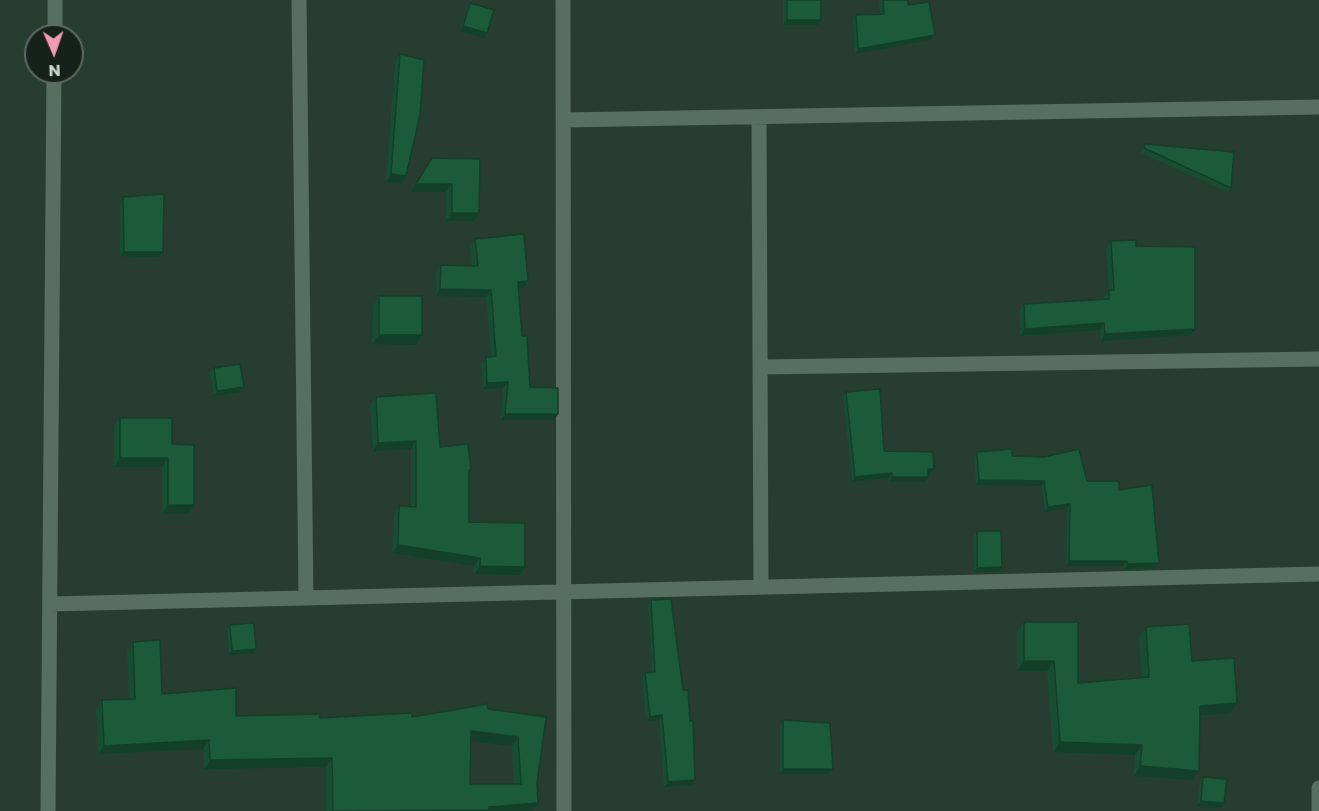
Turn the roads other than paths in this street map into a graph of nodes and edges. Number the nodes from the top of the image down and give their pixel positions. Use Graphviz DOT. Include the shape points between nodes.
graph roads {
  1 [pos="55,0"];
  2 [pos="299,0"];
  3 [pos="562,0"];
  4 [pos="55,24"];
  5 [pos="54,84"];
  6 [pos="1319,107"];
  7 [pos="759,117"];
  8 [pos="563,120"];
  9 [pos="1319,359"];
  10 [pos="760,368"];
  11 [pos="1319,573"];
  12 [pos="761,587"];
  13 [pos="564,591"];
  14 [pos="306,597"];
  15 [pos="50,604"];
  16 [pos="1319,788"];
  17 [pos="48,811"];
  18 [pos="564,811"];
  19 [pos="1319,811"];
  1 -- 4 [label="street"];
  2 -- 14 [label="street"];
  3 -- 8 [label="street"];
  5 -- 15 [label="street"];
  6 -- 7 [label="street"];
  7 -- 8 [label="street"];
  7 -- 10 [label="street"];
  8 -- 13 [label="street"];
  9 -- 10 [label="street"];
  10 -- 12 [label="street"];
  11 -- 12 [label="street"];
  12 -- 13 [label="street"];
  13 -- 14 [label="street"];
  13 -- 18 [label="street"];
  14 -- 15 [label="street"];
  15 -- 17 [label="street"];
  16 -- 19 [label="street"];
}
